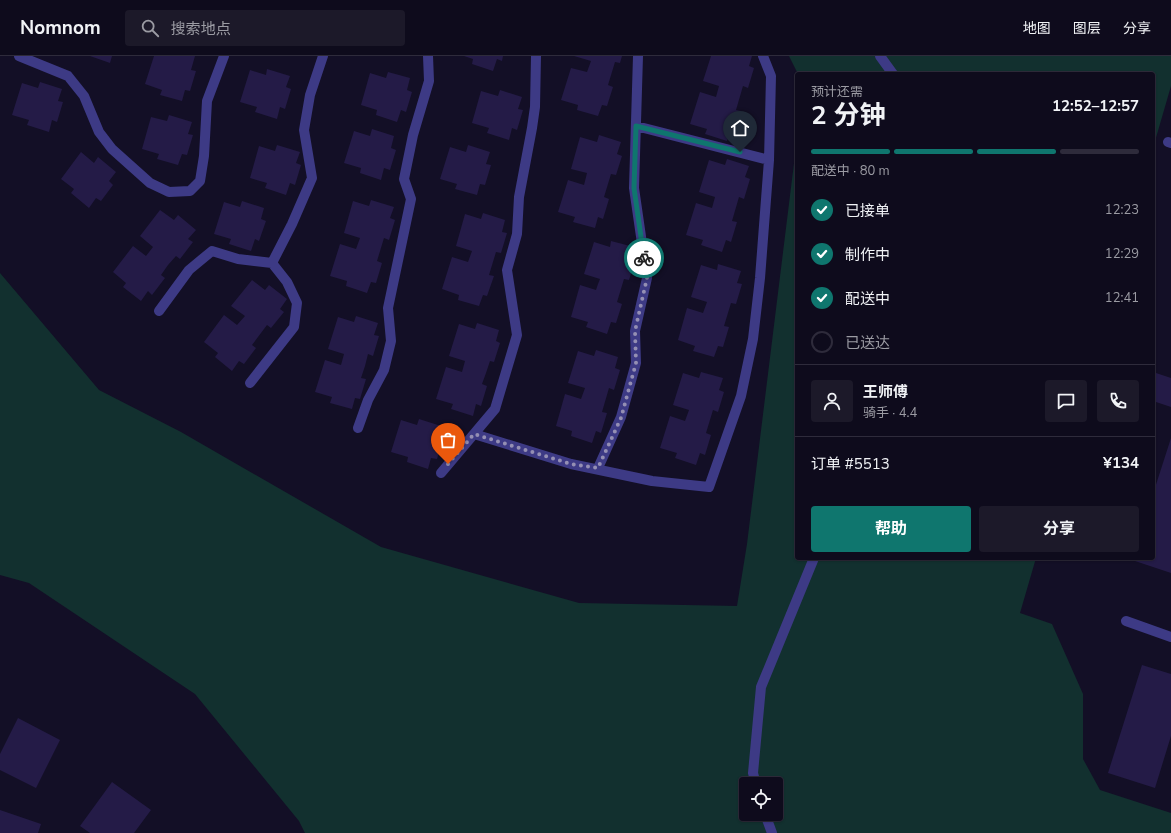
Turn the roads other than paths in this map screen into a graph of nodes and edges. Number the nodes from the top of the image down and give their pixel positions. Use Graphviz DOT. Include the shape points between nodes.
graph roads {
  1 [pos="19,56"];
  2 [pos="224,56"];
  3 [pos="323,56"];
  4 [pos="428,56"];
  5 [pos="536,56"];
  6 [pos="638,56"];
  7 [pos="763,56"];
  8 [pos="880,56"];
  9 [pos="892,72"];
  10 [pos="636,126"];
  11 [pos="769,160"];
  12 [pos="272,263"];
  13 [pos="159,311"];
  14 [pos="250,383"];
  15 [pos="358,428"];
  16 [pos="474,434"];
  17 [pos="598,468"];
  18 [pos="441,473"];
  19 [pos="813,560"];
  20 [pos="1126,621"];
  21 [pos="1171,637"];
  22 [pos="754,777"];
  23 [pos="768,821"];
  24 [pos="772,833"];
  1 -- 2 [label="lane" via="68,76 84,96 99,132 112,149 150,183 169,192 190,191 200,181 207,102"];
  3 -- 12 [label="lane" via="310,95 304,130 312,178"];
  4 -- 15 [label="lane" via="428,81 423,107 413,135 404,179 410,199 388,308 391,342 384,370 368,400"];
  5 -- 16 [label="lane" via="535,107 519,197 516,234 507,270 517,335 495,409"];
  6 -- 10 [label="lane"];
  7 -- 11 [label="lane" via="770,76"];
  8 -- 9 [label="lane"];
  10 -- 11 [label="lane"];
  10 -- 17 [label="lane" via="634,188 647,278 635,331 636,363 621,418"];
  11 -- 17 [label="lane" via="753,340 741,396 709,487 652,481"];
  12 -- 13 [label="lane" via="238,259 212,251 189,270"];
  12 -- 14 [label="lane" via="297,303 294,327"];
  16 -- 17 [label="lane" via="571,464"];
  16 -- 18 [label="lane"];
  19 -- 22 [label="lane" via="760,687"];
  20 -- 21 [label="lane"];
  23 -- 24 [label="lane"];
}
